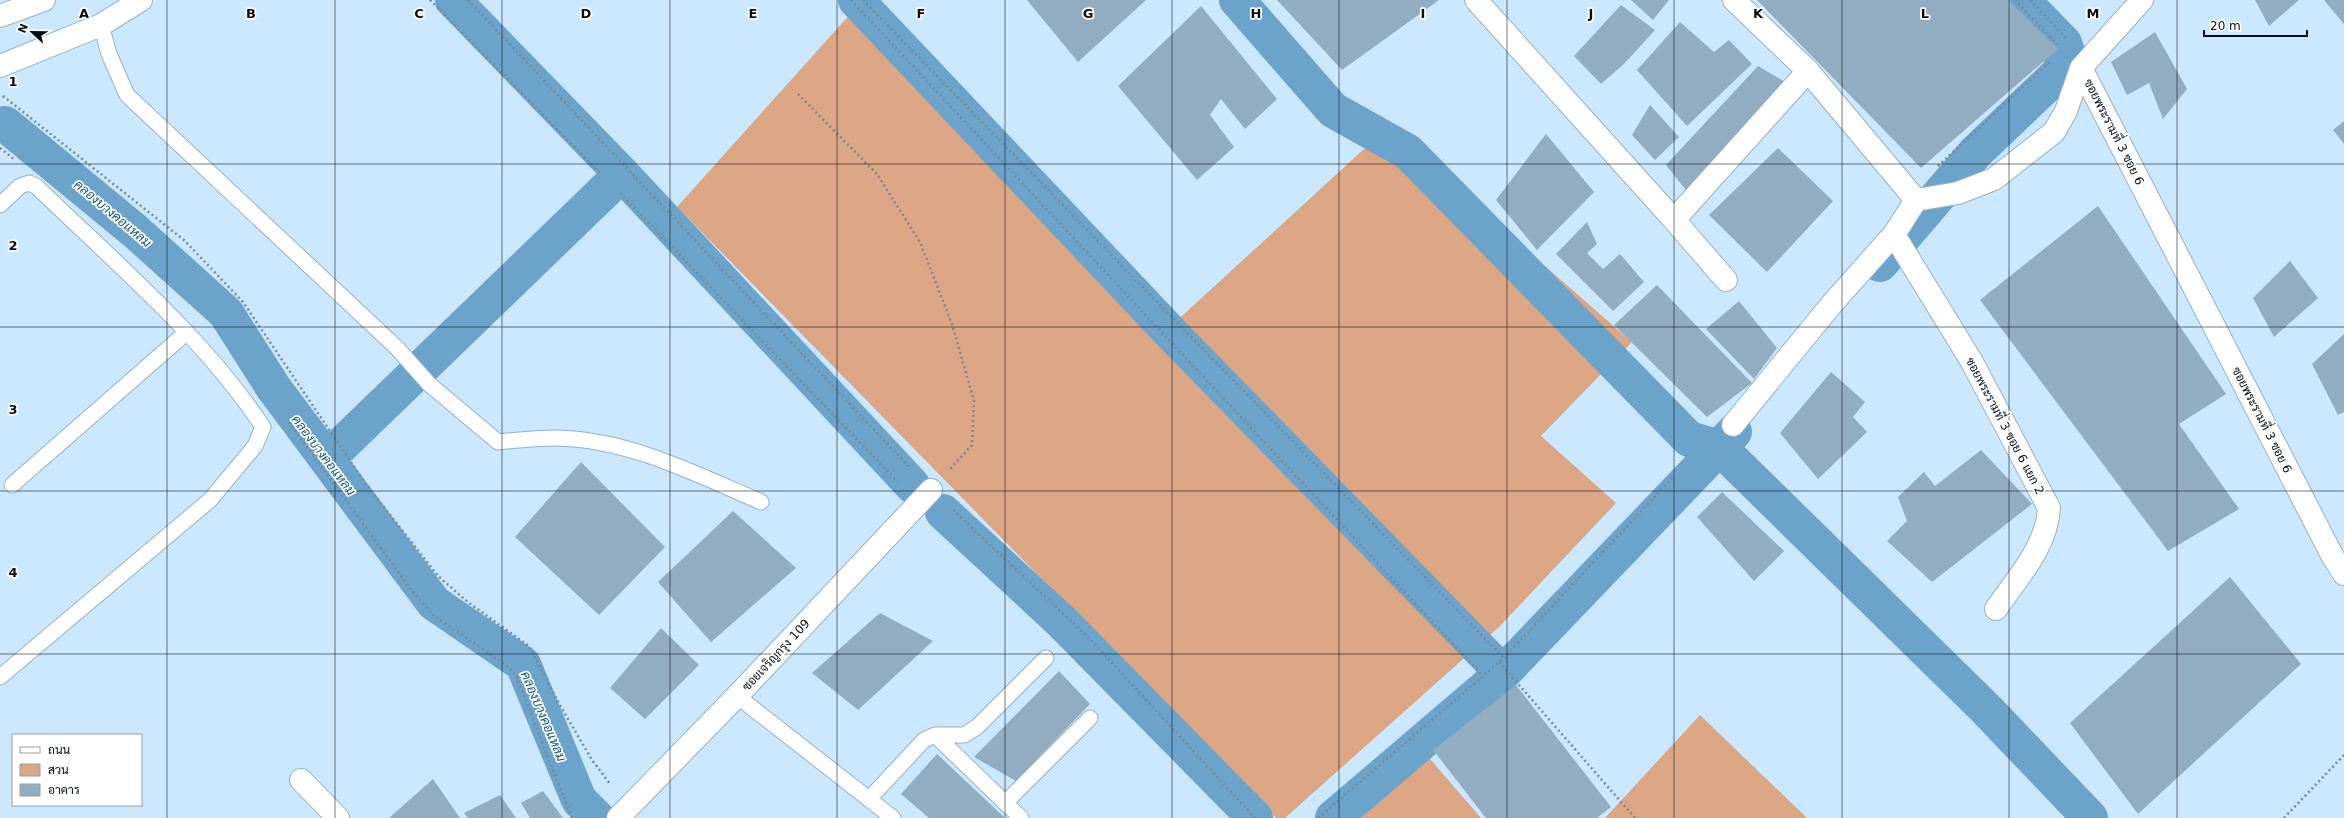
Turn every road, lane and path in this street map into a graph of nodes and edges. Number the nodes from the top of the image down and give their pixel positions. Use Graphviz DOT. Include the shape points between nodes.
graph roads {
  1 [pos="44,0"];
  2 [pos="141,0"];
  3 [pos="430,0"];
  4 [pos="468,0"];
  5 [pos="851,0"];
  6 [pos="863,0"];
  7 [pos="1476,0"];
  8 [pos="1734,0"];
  9 [pos="2014,0"];
  10 [pos="2030,0"];
  11 [pos="2142,0"];
  12 [pos="0,16"];
  13 [pos="101,24"];
  14 [pos="2060,51"];
  15 [pos="2056,57"];
  16 [pos="2084,65"];
  17 [pos="0,66"];
  18 [pos="1808,71"];
  19 [pos="2,94"];
  20 [pos="798,94"];
  21 [pos="0,148"];
  22 [pos="18,163"];
  23 [pos="601,174"];
  24 [pos="620,193"];
  25 [pos="1916,196"];
  26 [pos="0,205"];
  27 [pos="1674,220"];
  28 [pos="1897,239"];
  29 [pos="1726,280"];
  30 [pos="187,332"];
  31 [pos="285,417"];
  32 [pos="1733,425"];
  33 [pos="1673,476"];
  34 [pos="12,485"];
  35 [pos="926,495"];
  36 [pos="761,502"];
  37 [pos="2344,574"];
  38 [pos="1996,609"];
  39 [pos="1046,658"];
  40 [pos="1504,658"];
  41 [pos="1499,662"];
  42 [pos="0,676"];
  43 [pos="1483,676"];
  44 [pos="737,696"];
  45 [pos="1090,718"];
  46 [pos="935,735"];
  47 [pos="2344,755"];
  48 [pos="301,780"];
  49 [pos="615,789"];
  50 [pos="869,799"];
  51 [pos="1005,803"];
  52 [pos="620,816"];
  53 [pos="338,818"];
  54 [pos="572,818"];
  55 [pos="893,818"];
  56 [pos="1021,818"];
  57 [pos="1255,818"];
  58 [pos="1318,818"];
  59 [pos="1635,818"];
  60 [pos="2284,818"];
  1 -- 12 [label="street"];
  2 -- 13 [label="street"];
  3 -- 23 [label="path"];
  4 -- 35 [label="path"];
  5 -- 43 [label="path"];
  6 -- 40 [label="path"];
  7 -- 27 [label="street"];
  8 -- 18 [label="street"];
  9 -- 14 [label="path" via="2060,46"];
  10 -- 16 [label="path"];
  11 -- 16 [label="street"];
  13 -- 17 [label="street"];
  13 -- 36 [label="lane" via="109,54 127,95 397,348 429,384 498,442 556,438 593,442 658,458"];
  15 -- 25 [label="path" via="1934,169"];
  16 -- 25 [label="street, ซอยพระรามที่ 3 ซอย 6" via="2066,111 2054,132 1994,179 1958,193"];
  16 -- 37 [label="street, ซอยพระรามที่ 3 ซอย 6" via="2329,550"];
  18 -- 25 [label="street"];
  18 -- 27 [label="street"];
  19 -- 49 [label="path" via="185,241 243,302 365,483 438,576 469,603 529,646 592,760"];
  20 -- 35 [label="path" via="877,174 920,242 952,324 974,401 972,445"];
  21 -- 22 [label="path"];
  24 -- 35 [label="path" via="906,491"];
  25 -- 28 [label="street"];
  26 -- 30 [label="lane" via="20,186 29,183 36,186"];
  27 -- 29 [label="street"];
  28 -- 32 [label="street" via="1831,305"];
  28 -- 38 [label="street, ซอยพระรามที่ 3 ซอย 6 แยก 2" via="1972,362 2049,508 2048,525 2041,543"];
  30 -- 34 [label="lane"];
  30 -- 42 [label="lane" via="239,391 263,427 255,446 210,500"];
  31 -- 54 [label="path" via="412,592 433,615 507,666 516,675"];
  33 -- 40 [label="path"];
  35 -- 44 [label="street, ซอยเจริญกรุง 109"];
  35 -- 57 [label="path" via="1090,640"];
  39 -- 46 [label="lane" via="977,727 964,735"];
  40 -- 41 [label="path"];
  41 -- 43 [label="path"];
  41 -- 59 [label="path"];
  43 -- 58 [label="path"];
  44 -- 50 [label="lane"];
  44 -- 52 [label="street, ซอยเจริญกรุง 109"];
  45 -- 51 [label="lane"];
  46 -- 50 [label="lane" via="924,740"];
  46 -- 51 [label="lane"];
  47 -- 60 [label="path"];
  48 -- 53 [label="street"];
  50 -- 55 [label="lane"];
  51 -- 56 [label="lane"];
}
